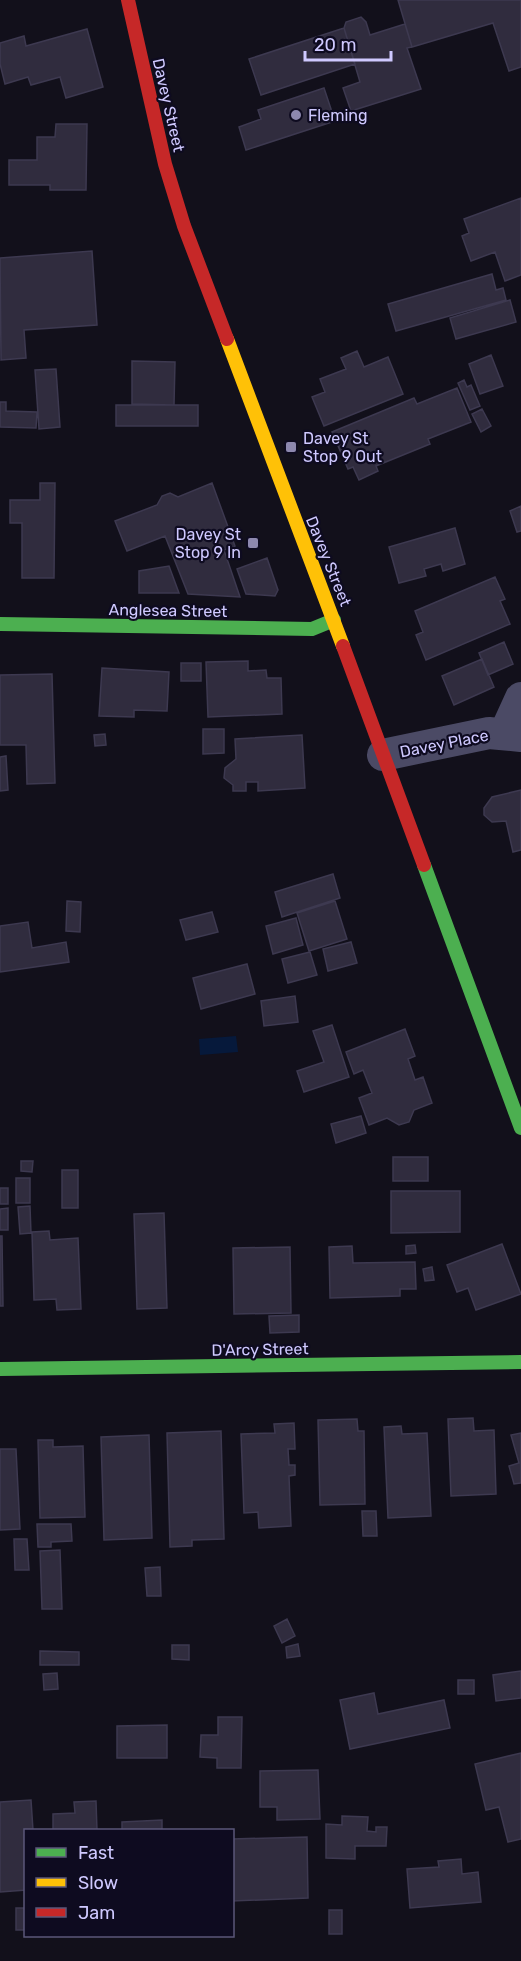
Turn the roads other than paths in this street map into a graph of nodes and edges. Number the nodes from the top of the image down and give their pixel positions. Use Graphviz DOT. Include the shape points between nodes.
graph roads {
  1 [pos="128,0"];
  2 [pos="334,620"];
  3 [pos="0,624"];
  4 [pos="521,698"];
  5 [pos="513,734"];
  6 [pos="384,755"];
  7 [pos="521,1128"];
  8 [pos="521,1362"];
  9 [pos="0,1370"];
  1 -- 2 [label="main road, Davey Street" via="178,207"];
  2 -- 3 [label="main road, Anglesea Street" via="312,629"];
  2 -- 6 [label="main road, Davey Street"];
  4 -- 5 [label="street, Davey Place"];
  5 -- 6 [label="street, Davey Place" via="440,742"];
  6 -- 7 [label="main road, Davey Street"];
  8 -- 9 [label="main road, D'Arcy Street"];
}
